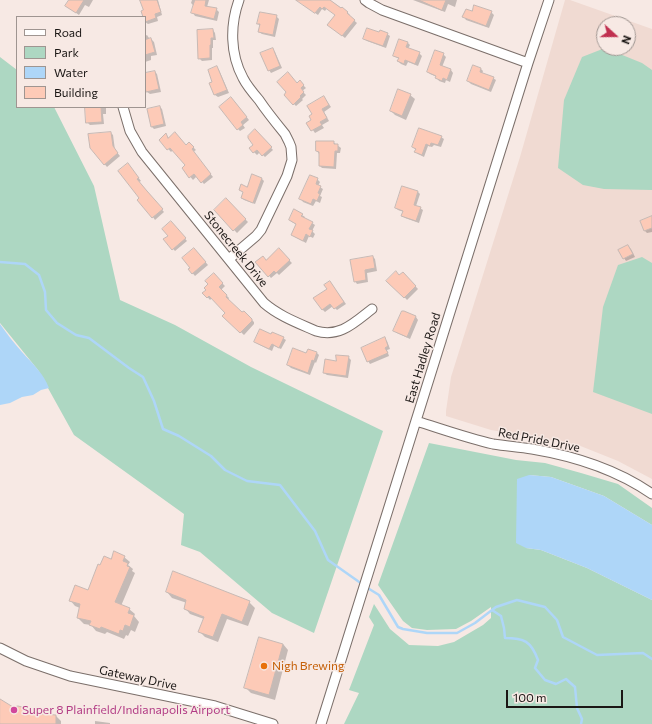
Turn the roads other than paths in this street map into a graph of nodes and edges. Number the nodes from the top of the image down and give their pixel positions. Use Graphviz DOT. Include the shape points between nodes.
graph roads {
  1 [pos="239,0"];
  2 [pos="365,0"];
  3 [pos="550,0"];
  4 [pos="528,63"];
  5 [pos="123,108"];
  6 [pos="229,259"];
  7 [pos="372,308"];
  8 [pos="416,421"];
  9 [pos="652,494"];
  10 [pos="0,648"];
  11 [pos="273,724"];
  12 [pos="321,724"];
  1 -- 6 [label="street" via="232,33 238,68 248,86 285,134 291,147 292,160 261,230"];
  2 -- 4 [label="street" via="382,10"];
  3 -- 4 [label="street, East Hadley Road"];
  4 -- 8 [label="street, East Hadley Road"];
  5 -- 6 [label="street, Stonecreek Drive" via="130,131 142,152"];
  6 -- 7 [label="street, Stonecreek Drive" via="264,303 279,314 316,331 329,333 342,330"];
  8 -- 9 [label="street, Red Pride Drive" via="493,444 547,452 590,463 639,484"];
  8 -- 12 [label="street, East Hadley Road"];
  10 -- 11 [label="street, Gateway Drive" via="26,661 70,676 215,706"];
}
